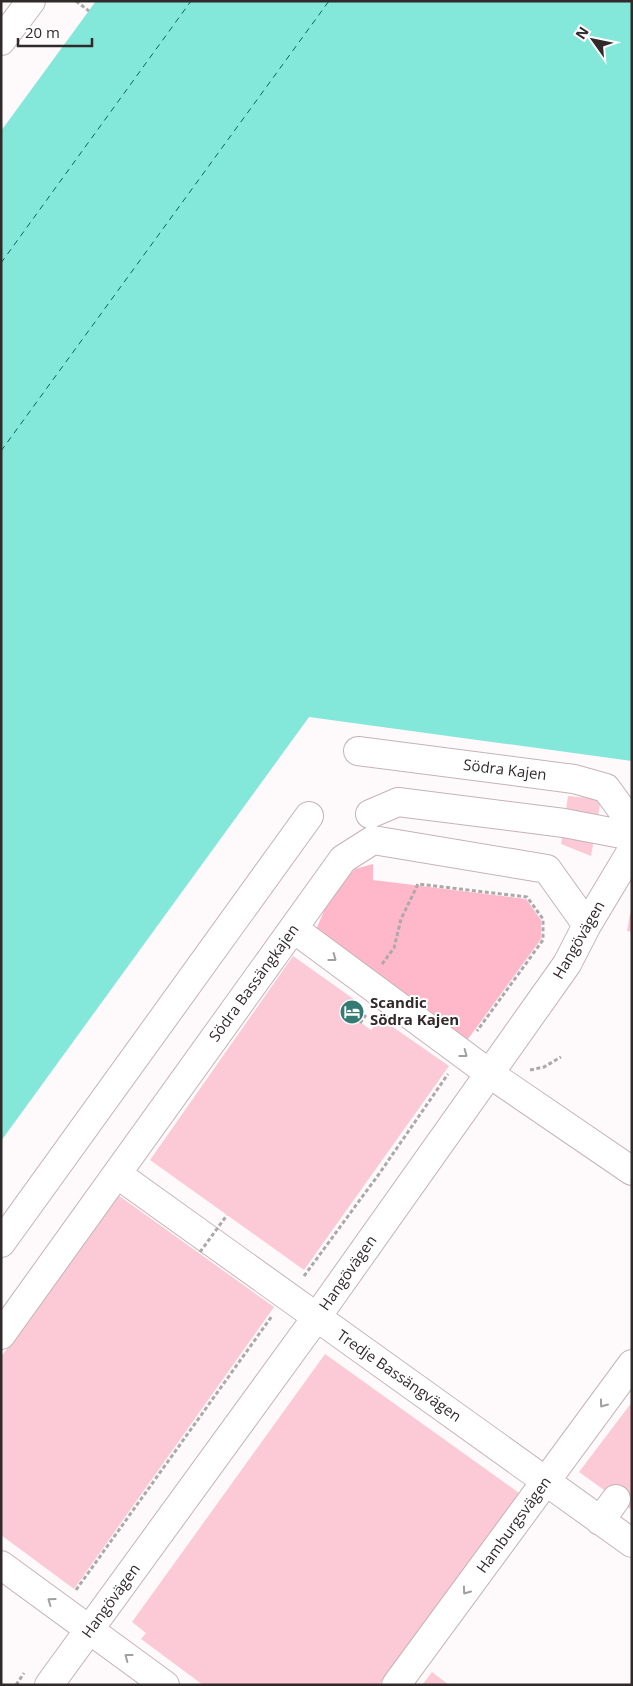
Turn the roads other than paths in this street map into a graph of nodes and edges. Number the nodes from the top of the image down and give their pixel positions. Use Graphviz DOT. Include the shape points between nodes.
graph roads {
  1 [pos="30,1"];
  2 [pos="1,42"];
  3 [pos="358,751"];
  4 [pos="370,814"];
  5 [pos="309,816"];
  6 [pos="632,824"];
  7 [pos="632,836"];
  8 [pos="632,850"];
  9 [pos="587,925"];
  10 [pos="294,929"];
  11 [pos="490,1074"];
  12 [pos="632,1170"];
  13 [pos="117,1174"];
  14 [pos="1,1243"];
  15 [pos="316,1318"];
  16 [pos="1,1335"];
  17 [pos="632,1364"];
  18 [pos="546,1481"];
  19 [pos="616,1499"];
  20 [pos="600,1521"];
  21 [pos="632,1543"];
  22 [pos="1,1565"];
  23 [pos="90,1629"];
  24 [pos="49,1685"];
  25 [pos="165,1685"];
  26 [pos="396,1685"];
  1 -- 2 [label="street"];
  3 -- 6 [label="street, Södra Kajen" via="574,778 606,788"];
  4 -- 7 [label="street" via="398,802 564,823"];
  5 -- 14 [label="street"];
  8 -- 9 [label="street, Hangövägen"];
  9 -- 10 [label="street, Södra Bassängkajen" via="547,869 374,840 343,859"];
  9 -- 11 [label="street, Hangövägen" via="567,964"];
  10 -- 11 [label="street, one-way" via="367,983 456,1062"];
  10 -- 13 [label="street, Södra Bassängkajen"];
  11 -- 12 [label="street"];
  11 -- 15 [label="street, Hangövägen"];
  13 -- 15 [label="street, Tredje Bassängvägen"];
  13 -- 16 [label="street, Södra Bassängkajen"];
  15 -- 18 [label="street, Tredje Bassängvägen"];
  15 -- 23 [label="street, Hangövägen"];
  17 -- 18 [label="street, Hamburgsvägen, one-way"];
  18 -- 20 [label="street, Tredje Bassängvägen"];
  18 -- 26 [label="street, Hamburgsvägen, one-way"];
  19 -- 20 [label="street"];
  20 -- 21 [label="street, Tredje Bassängvägen"];
  23 -- 22 [label="street, one-way"];
  23 -- 24 [label="street, Hangövägen"];
  25 -- 23 [label="street, one-way"];
}
